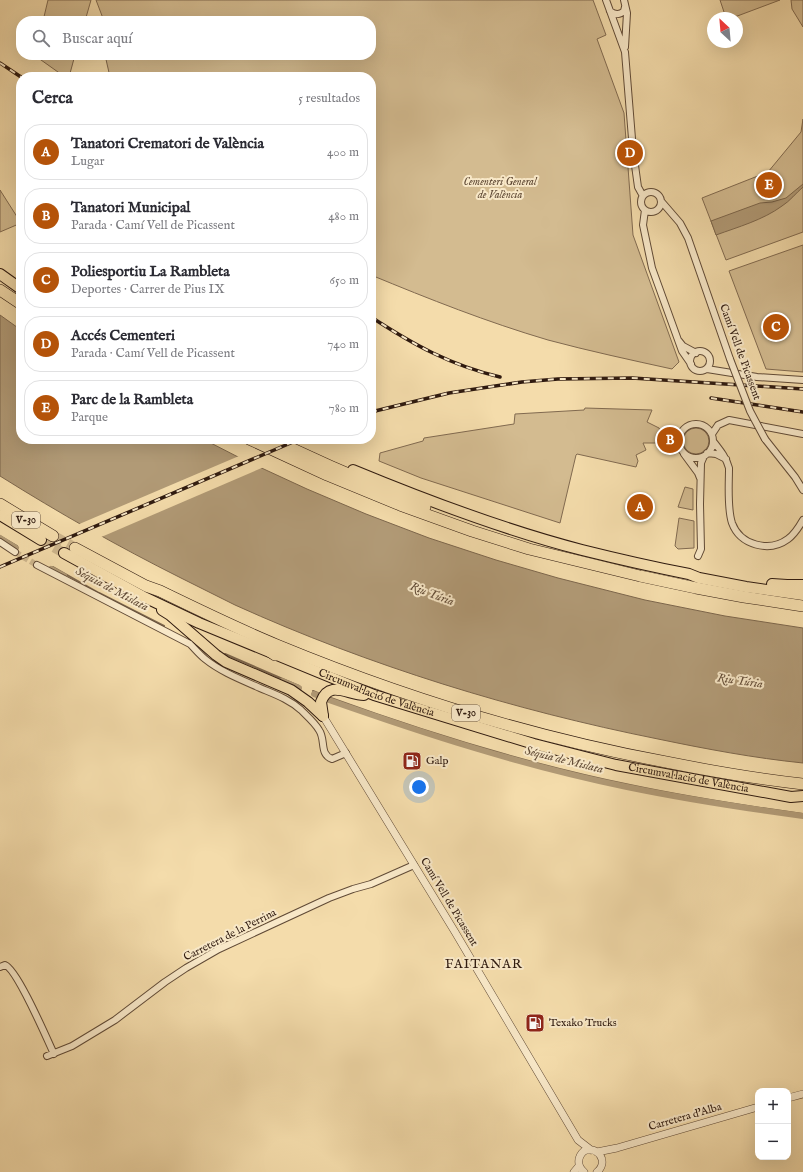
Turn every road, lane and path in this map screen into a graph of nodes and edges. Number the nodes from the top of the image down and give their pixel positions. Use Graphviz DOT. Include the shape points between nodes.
graph roads {
  1 [pos="606,0"];
  2 [pos="625,2"];
  3 [pos="610,11"];
  4 [pos="625,52"];
  5 [pos="645,194"];
  6 [pos="661,201"];
  7 [pos="658,209"];
  8 [pos="648,211"];
  9 [pos="671,213"];
  10 [pos="0,274"];
  11 [pos="16,285"];
  12 [pos="0,290"];
  13 [pos="16,301"];
  14 [pos="676,338"];
  15 [pos="696,352"];
  16 [pos="710,360"];
  17 [pos="690,364"];
  18 [pos="707,369"];
  19 [pos="728,373"];
  20 [pos="803,380"];
  21 [pos="712,434"];
  22 [pos="803,434"];
  23 [pos="713,442"];
  24 [pos="260,444"];
  25 [pos="282,444"];
  26 [pos="294,444"];
  27 [pos="683,452"];
  28 [pos="706,454"];
  29 [pos="726,459"];
  30 [pos="701,479"];
  31 [pos="803,490"];
  32 [pos="0,504"];
  33 [pos="0,515"];
  34 [pos="803,520"];
  35 [pos="53,536"];
  36 [pos="41,540"];
  37 [pos="0,542"];
  38 [pos="75,548"];
  39 [pos="542,551"];
  40 [pos="15,552"];
  41 [pos="64,553"];
  42 [pos="698,556"];
  43 [pos="37,565"];
  44 [pos="689,574"];
  45 [pos="803,585"];
  46 [pos="144,591"];
  47 [pos="803,595"];
  48 [pos="803,606"];
  49 [pos="275,655"];
  50 [pos="374,695"];
  51 [pos="323,716"];
  52 [pos="346,753"];
  53 [pos="803,784"];
  54 [pos="790,796"];
  55 [pos="803,796"];
  56 [pos="803,801"];
  57 [pos="414,865"];
  58 [pos="0,967"];
  59 [pos="54,1054"];
  60 [pos="47,1056"];
  61 [pos="803,1094"];
  62 [pos="791,1097"];
  63 [pos="755,1108"];
  64 [pos="578,1140"];
  65 [pos="597,1153"];
  66 [pos="579,1157"];
  67 [pos="579,1166"];
  68 [pos="574,1172"];
  69 [pos="584,1172"];
  70 [pos="597,1172"];
  1 -- 3 [label="street"];
  2 -- 3 [label="street" via="622,13 615,14"];
  2 -- 4 [label="street"];
  3 -- 4 [label="street"];
  4 -- 5 [label="street" via="636,174"];
  5 -- 6 [label="street" via="656,194"];
  5 -- 8 [label="street" via="640,202"];
  6 -- 7 [label="street"];
  6 -- 9 [label="street, Camí Vell de Picassent"];
  7 -- 8 [label="street"];
  7 -- 9 [label="street"];
  8 -- 14 [label="street" via="643,225 652,268"];
  9 -- 31 [label="street, Camí Vell de Picassent, bridge" via="688,238 750,411 765,439 796,477"];
  10 -- 11 [label="highway"];
  12 -- 13 [label="highway"];
  14 -- 15 [label="street" via="683,346"];
  14 -- 17 [label="street"];
  15 -- 16 [label="street" via="705,353"];
  15 -- 17 [label="street" via="690,359"];
  16 -- 18 [label="street"];
  16 -- 19 [label="street"];
  17 -- 18 [label="street" via="698,371"];
  18 -- 19 [label="street"];
  19 -- 20 [label="street"];
  21 -- 22 [label="street" via="718,425 729,420"];
  21 -- 23 [label="street"];
  21 -- 27 [label="street" via="702,425 688,426 679,438"];
  23 -- 28 [label="street"];
  23 -- 29 [label="street"];
  24 -- 39 [label="highway" via="400,505 472,531"];
  25 -- 39 [label="highway" via="432,510"];
  26 -- 44 [label="highway" via="403,491 476,517 582,550"];
  27 -- 28 [label="street" via="695,458"];
  27 -- 30 [label="street"];
  28 -- 29 [label="street" via="716,454"];
  28 -- 30 [label="street" via="701,463"];
  29 -- 34 [label="street" via="729,468 730,514 735,531 742,538 764,546 774,546 795,533"];
  30 -- 42 [label="street" via="701,549"];
  32 -- 35 [label="highway, V-30"];
  33 -- 36 [label="highway, V-30"];
  37 -- 40 [label="street"];
  38 -- 46 [label="highway, Circumval·lació de València / V-30"];
  39 -- 48 [label="highway" via="696,588"];
  41 -- 46 [label="highway, Circumval·lació de València / V-30"];
  43 -- 52 [label="street" via="190,644 206,660 224,671 287,700 301,710 320,731 323,749 329,758 332,760"];
  44 -- 45 [label="highway" via="700,573 787,586"];
  44 -- 47 [label="highway" via="699,578"];
  46 -- 49 [label="highway" via="158,595"];
  46 -- 51 [label="highway" via="153,605 170,615 226,662 291,690"];
  46 -- 53 [label="highway, Circumval·lació de València / V-30" via="160,591 323,664 424,700 536,734 616,753"];
  49 -- 50 [label="highway, Circumval·lació de València / V-30"];
  50 -- 51 [label="highway" via="331,691 321,702"];
  50 -- 54 [label="highway, Circumval·lació de València / V-30" via="534,744 616,765"];
  51 -- 52 [label="street, Camí Vell de Picassent"];
  52 -- 57 [label="street, Camí Vell de Picassent"];
  54 -- 55 [label="highway, Circumval·lació de València / V-30"];
  54 -- 56 [label="highway"];
  57 -- 59 [label="street, Carretera de la Perrina" via="371,884 329,898 219,949 176,975 115,1020"];
  57 -- 64 [label="street, Camí Vell de Picassent"];
  58 -- 59 [label="street" via="8,966 15,976"];
  59 -- 60 [label="street, Carretera de la Perrina"];
  61 -- 62 [label="street"];
  63 -- 65 [label="street, Carretera d'Alba"];
  64 -- 65 [label="street, Camí Vell de Picassent"];
  64 -- 66 [label="street, Camí Vell de Picassent"];
  65 -- 66 [label="street, Carretera d'Alba" via="584,1151"];
  65 -- 70 [label="street" via="602,1165"];
  66 -- 67 [label="street, Camí Vell de Picassent"];
  67 -- 68 [label="street"];
  67 -- 69 [label="street"];
}
